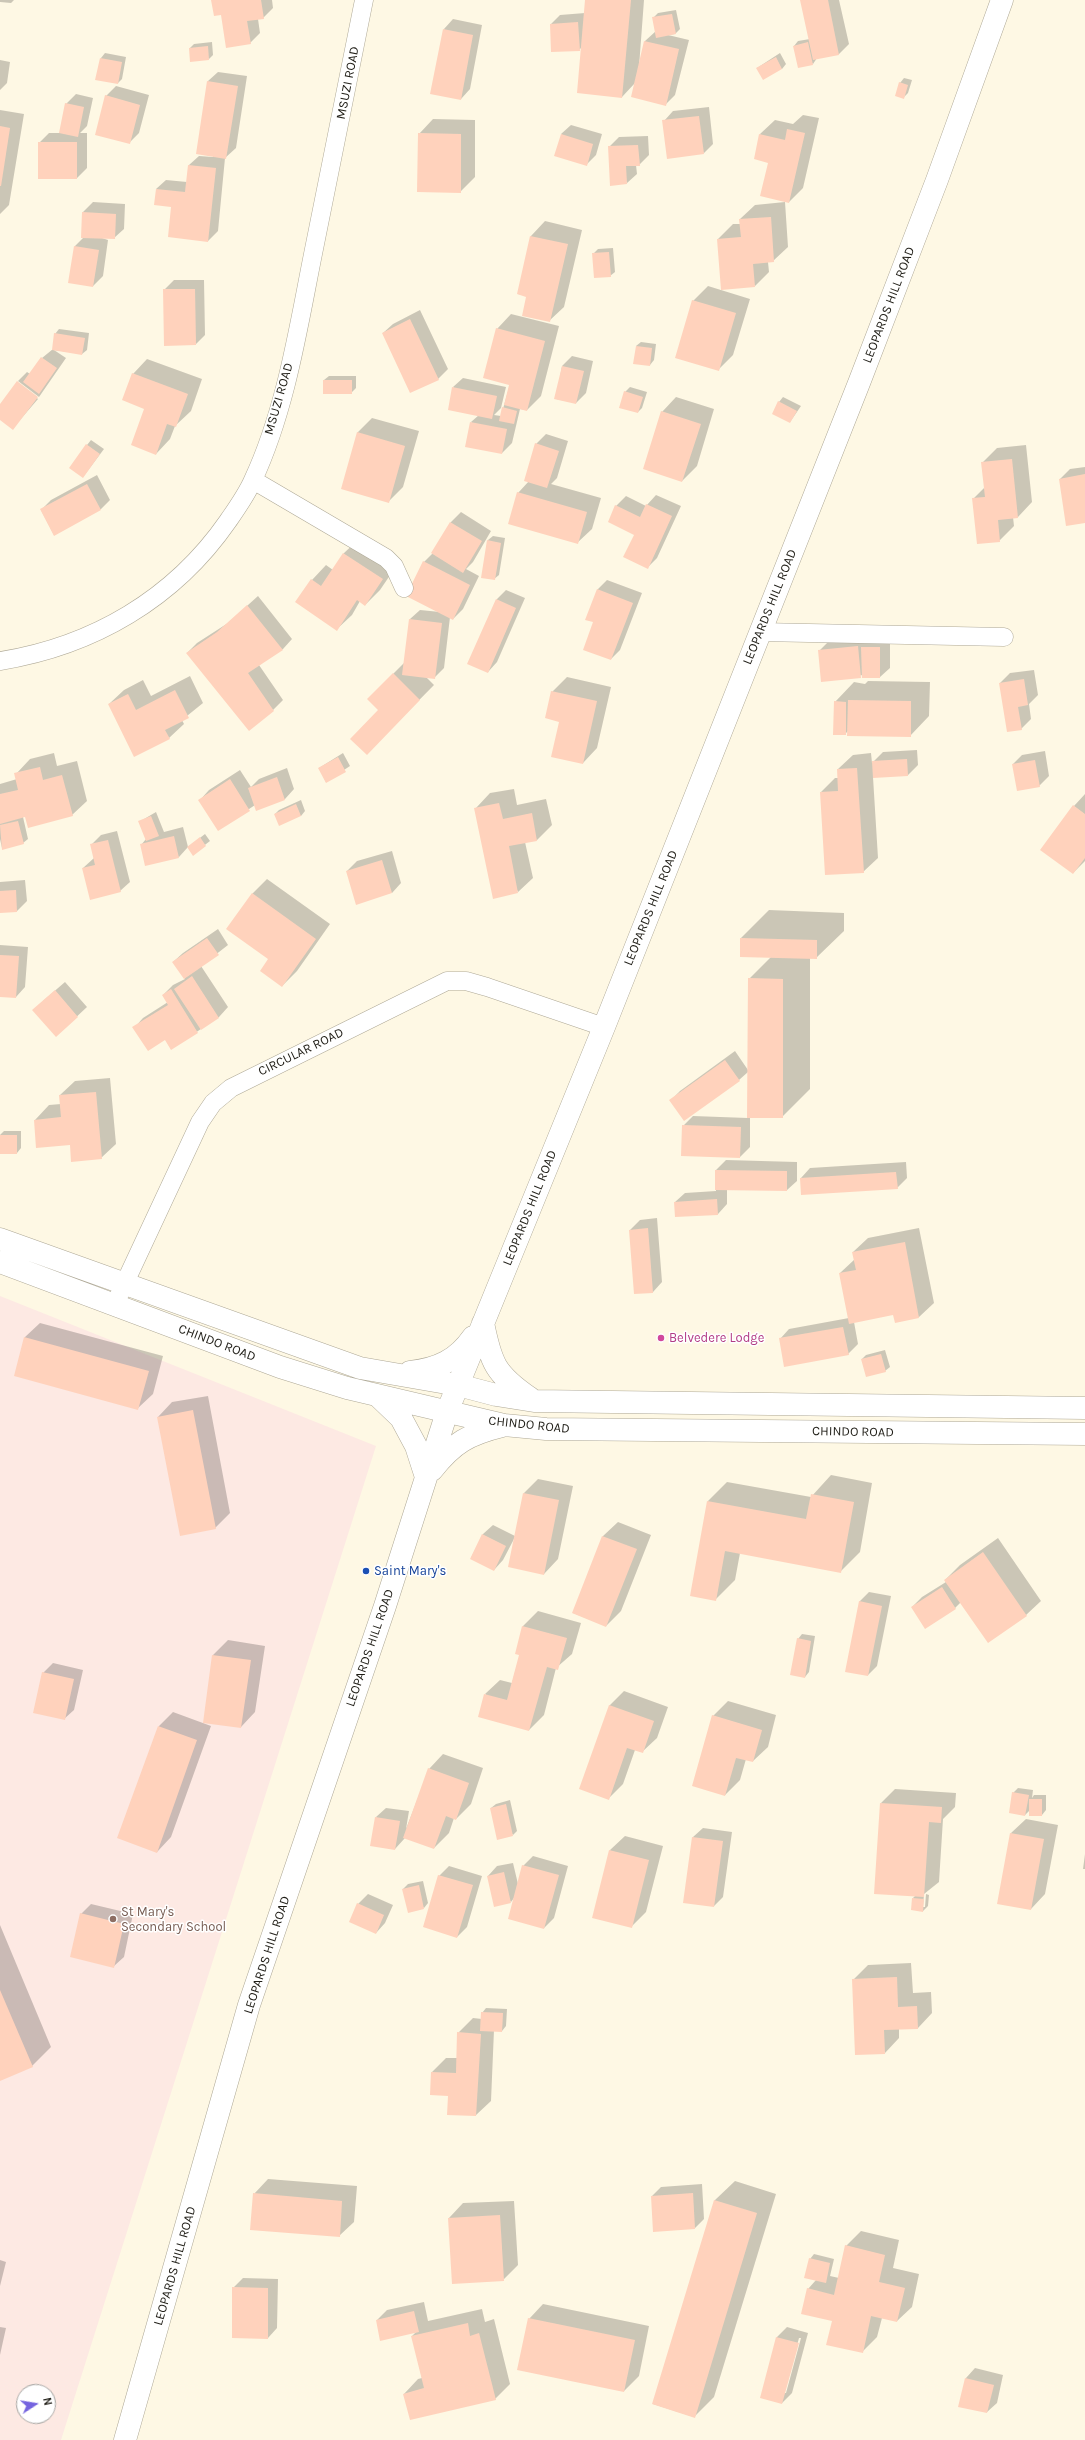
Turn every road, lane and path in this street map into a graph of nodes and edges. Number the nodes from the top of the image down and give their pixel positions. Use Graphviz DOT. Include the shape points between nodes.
graph roads {
  1 [pos="364,0"];
  2 [pos="1002,0"];
  3 [pos="253,480"];
  4 [pos="404,588"];
  5 [pos="760,632"];
  6 [pos="1004,637"];
  7 [pos="0,661"];
  8 [pos="604,1027"];
  9 [pos="0,1239"];
  10 [pos="0,1262"];
  11 [pos="123,1284"];
  12 [pos="115,1304"];
  13 [pos="483,1323"];
  14 [pos="395,1374"];
  15 [pos="458,1385"];
  16 [pos="378,1395"];
  17 [pos="534,1401"];
  18 [pos="1085,1408"];
  19 [pos="447,1412"];
  20 [pos="504,1425"];
  21 [pos="1085,1434"];
  22 [pos="426,1477"];
  23 [pos="125,2440"];
  1 -- 3 [label="street, MSUZI ROAD" via="281,403"];
  2 -- 5 [label="main road, LEOPARDS HILL ROAD" via="938,180"];
  3 -- 4 [label="street" via="386,558 394,566"];
  3 -- 7 [label="street, MSUZI ROAD" via="213,543 185,573 156,598 85,638 55,649"];
  5 -- 6 [label="street"];
  5 -- 8 [label="main road, LEOPARDS HILL ROAD"];
  8 -- 11 [label="street, CIRCULAR ROAD" via="487,986 466,981 447,981 244,1081 213,1103 200,1122"];
  8 -- 13 [label="main road, LEOPARDS HILL ROAD"];
  9 -- 11 [label="main road, CHINDO ROAD"];
  10 -- 12 [label="main road, CHINDO ROAD"];
  11 -- 12 [label="street, CIRCULAR ROAD"];
  11 -- 14 [label="main road, CHINDO ROAD" via="360,1368"];
  12 -- 16 [label="main road, CHINDO ROAD" via="280,1368"];
  13 -- 14 [label="main road" via="462,1352 431,1370"];
  13 -- 15 [label="main road, LEOPARDS HILL ROAD"];
  13 -- 17 [label="main road" via="489,1355 507,1382"];
  14 -- 15 [label="main road, CHINDO ROAD"];
  15 -- 17 [label="main road, CHINDO ROAD"];
  15 -- 19 [label="main road, LEOPARDS HILL ROAD"];
  16 -- 19 [label="main road, CHINDO ROAD"];
  16 -- 22 [label="main road" via="401,1418 416,1446"];
  17 -- 18 [label="main road, CHINDO ROAD"];
  19 -- 20 [label="main road, CHINDO ROAD"];
  19 -- 22 [label="main road, LEOPARDS HILL ROAD"];
  20 -- 21 [label="main road, CHINDO ROAD" via="546,1429"];
  20 -- 22 [label="main road" via="467,1437 446,1452"];
  22 -- 23 [label="main road, LEOPARDS HILL ROAD" via="250,2005"];
}
